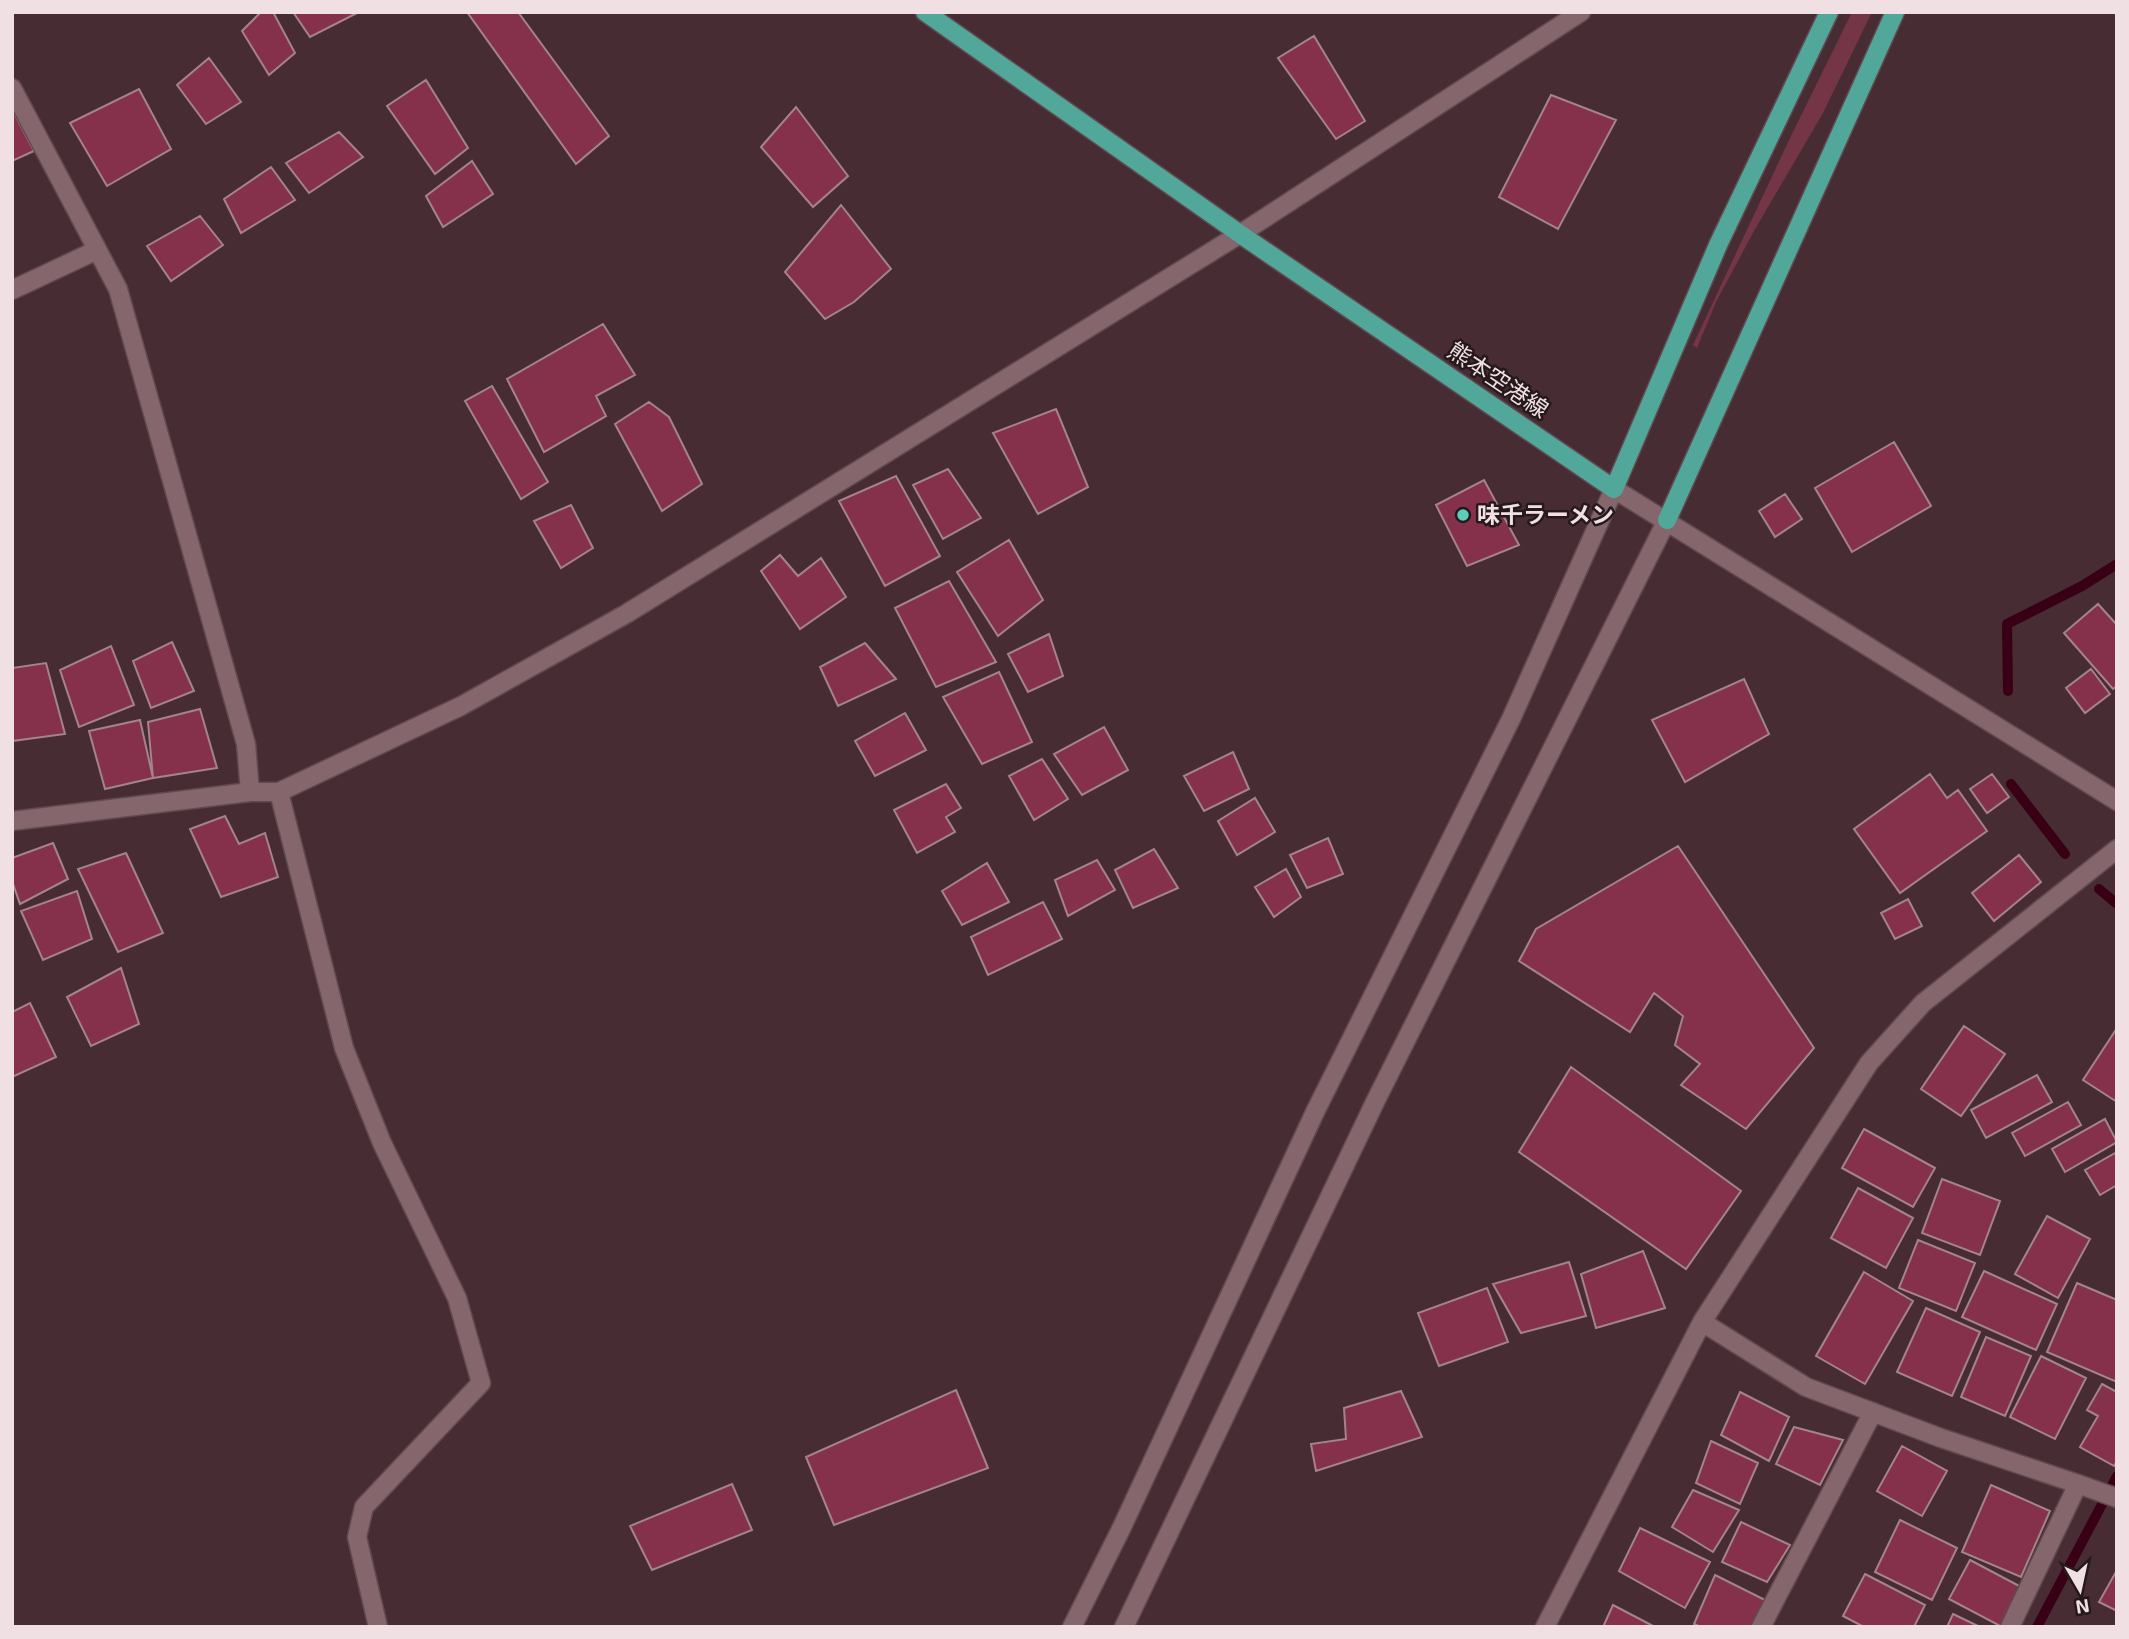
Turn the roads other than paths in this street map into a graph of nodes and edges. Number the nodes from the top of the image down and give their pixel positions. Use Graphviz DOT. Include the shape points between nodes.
graph roads {
  1 [pos="925,12"];
  2 [pos="1581,12"];
  3 [pos="1829,12"];
  4 [pos="1895,12"];
  5 [pos="12,88"];
  6 [pos="1240,233"];
  7 [pos="97,250"];
  8 [pos="12,290"];
  9 [pos="1614,489"];
  10 [pos="1667,520"];
  11 [pos="250,792"];
  12 [pos="279,792"];
  13 [pos="2117,801"];
  14 [pos="12,821"];
  15 [pos="2117,849"];
  16 [pos="1702,1322"];
  17 [pos="1872,1412"];
  18 [pos="2083,1486"];
  19 [pos="2117,1498"];
  20 [pos="378,1627"];
  21 [pos="1072,1627"];
  22 [pos="1124,1627"];
  23 [pos="1545,1627"];
  24 [pos="1761,1627"];
  25 [pos="2010,1627"];
  1 -- 6 [label="main road, 熊本空港線"];
  2 -- 6 [label="street"];
  3 -- 9 [label="main road" via="1718,245"];
  4 -- 10 [label="main road"];
  5 -- 7 [label="street"];
  6 -- 9 [label="main road, 熊本空港線"];
  6 -- 12 [label="street" via="626,614 461,706"];
  7 -- 8 [label="street"];
  7 -- 11 [label="street" via="118,289 246,744"];
  9 -- 10 [label="street"];
  9 -- 21 [label="street" via="1511,719 1315,1112"];
  10 -- 13 [label="street"];
  10 -- 22 [label="street" via="1376,1100"];
  11 -- 12 [label="street"];
  11 -- 14 [label="street"];
  12 -- 20 [label="street" via="344,1048 382,1143 457,1298 481,1382 365,1507 357,1537"];
  15 -- 16 [label="street" via="1923,1003 1869,1063"];
  16 -- 17 [label="street" via="1806,1387"];
  16 -- 23 [label="street"];
  17 -- 18 [label="street"];
  17 -- 24 [label="street"];
  18 -- 19 [label="street"];
  18 -- 25 [label="street"];
}
